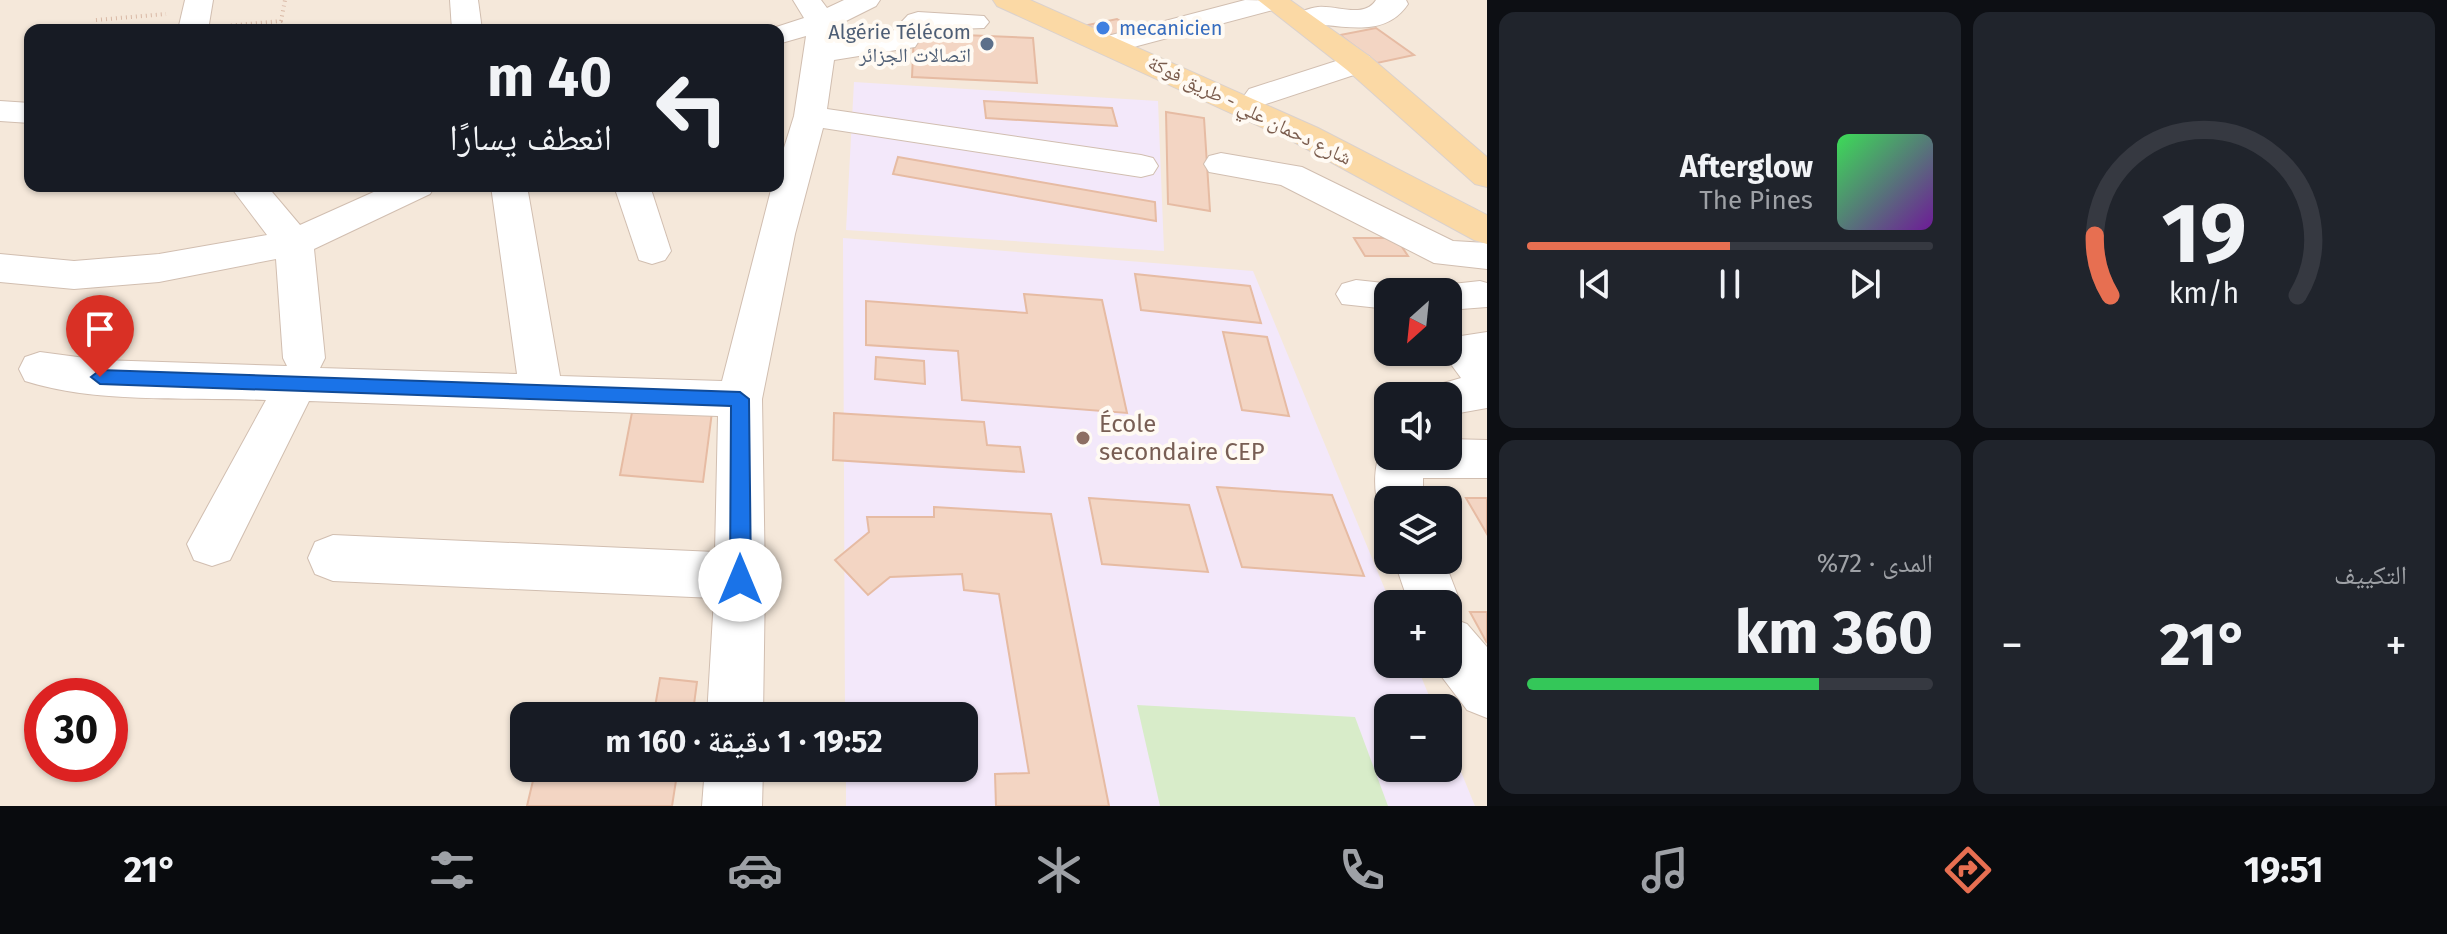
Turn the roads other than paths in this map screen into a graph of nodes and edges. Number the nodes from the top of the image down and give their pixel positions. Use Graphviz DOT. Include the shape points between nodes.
graph roads {
  1 [pos="464,0"];
  2 [pos="866,0"];
  3 [pos="1007,0"];
  4 [pos="1273,0"];
  5 [pos="1392,0"];
  6 [pos="1346,8"];
  7 [pos="1303,20"];
  8 [pos="974,22"];
  9 [pos="466,24"];
  10 [pos="816,25"];
  11 [pos="784,33"];
  12 [pos="1111,44"];
  13 [pos="1358,63"];
  14 [pos="1260,96"];
  15 [pos="0,111"];
  16 [pos="24,113"];
  17 [pos="810,116"];
  18 [pos="1221,164"];
  19 [pos="1141,166"];
  20 [pos="1484,169"];
  21 [pos="253,192"];
  22 [pos="404,192"];
  23 [pos="510,192"];
  24 [pos="634,192"];
  25 [pos="1487,231"];
  26 [pos="294,243"];
  27 [pos="652,251"];
  28 [pos="1487,256"];
  29 [pos="0,268"];
  30 [pos="40,369"];
  31 [pos="300,371"];
  32 [pos="1487,391"];
  33 [pos="541,392"];
  34 [pos="1462,395"];
  35 [pos="740,399"];
  36 [pos="1487,459"];
  37 [pos="1399,471"];
  38 [pos="212,544"];
  39 [pos="333,558"];
  40 [pos="740,580"];
  41 [pos="1462,659"];
  42 [pos="1487,690"];
  43 [pos="736,702"];
  44 [pos="733,782"];
  45 [pos="732,806"];
  1 -- 9 [label="street"];
  2 -- 10 [label="street"];
  3 -- 12 [label="main road, شارع دحمان علي - طريق فوكة"];
  4 -- 7 [label="main road"];
  4 -- 12 [label="street"];
  5 -- 6 [label="street" via="1394,4 1365,21 1347,21"];
  6 -- 7 [label="street"];
  7 -- 13 [label="main road"];
  8 -- 10 [label="street" via="918,21 904,35 904,50"];
  10 -- 11 [label="street"];
  10 -- 17 [label="street"];
  12 -- 25 [label="main road, شارع دحمان علي - طريق فوكة" via="1306,135"];
  13 -- 14 [label="street"];
  13 -- 20 [label="main road"];
  15 -- 16 [label="street"];
  17 -- 19 [label="street"];
  17 -- 35 [label="street" via="776,234"];
  18 -- 28 [label="street" via="1290,175 1447,254"];
  21 -- 26 [label="street"];
  22 -- 26 [label="street"];
  23 -- 33 [label="street"];
  24 -- 27 [label="street"];
  26 -- 29 [label="street" via="159,268 74,275"];
  26 -- 31 [label="street"];
  30 -- 31 [label="street" via="100,377"];
  31 -- 33 [label="street"];
  31 -- 38 [label="street"];
  32 -- 34 [label="street"];
  33 -- 35 [label="street"];
  35 -- 40 [label="street"];
  36 -- 37 [label="street"];
  39 -- 40 [label="street" via="705,573"];
  40 -- 43 [label="street"];
  41 -- 42 [label="street"];
  44 -- 45 [label="street"];
}
